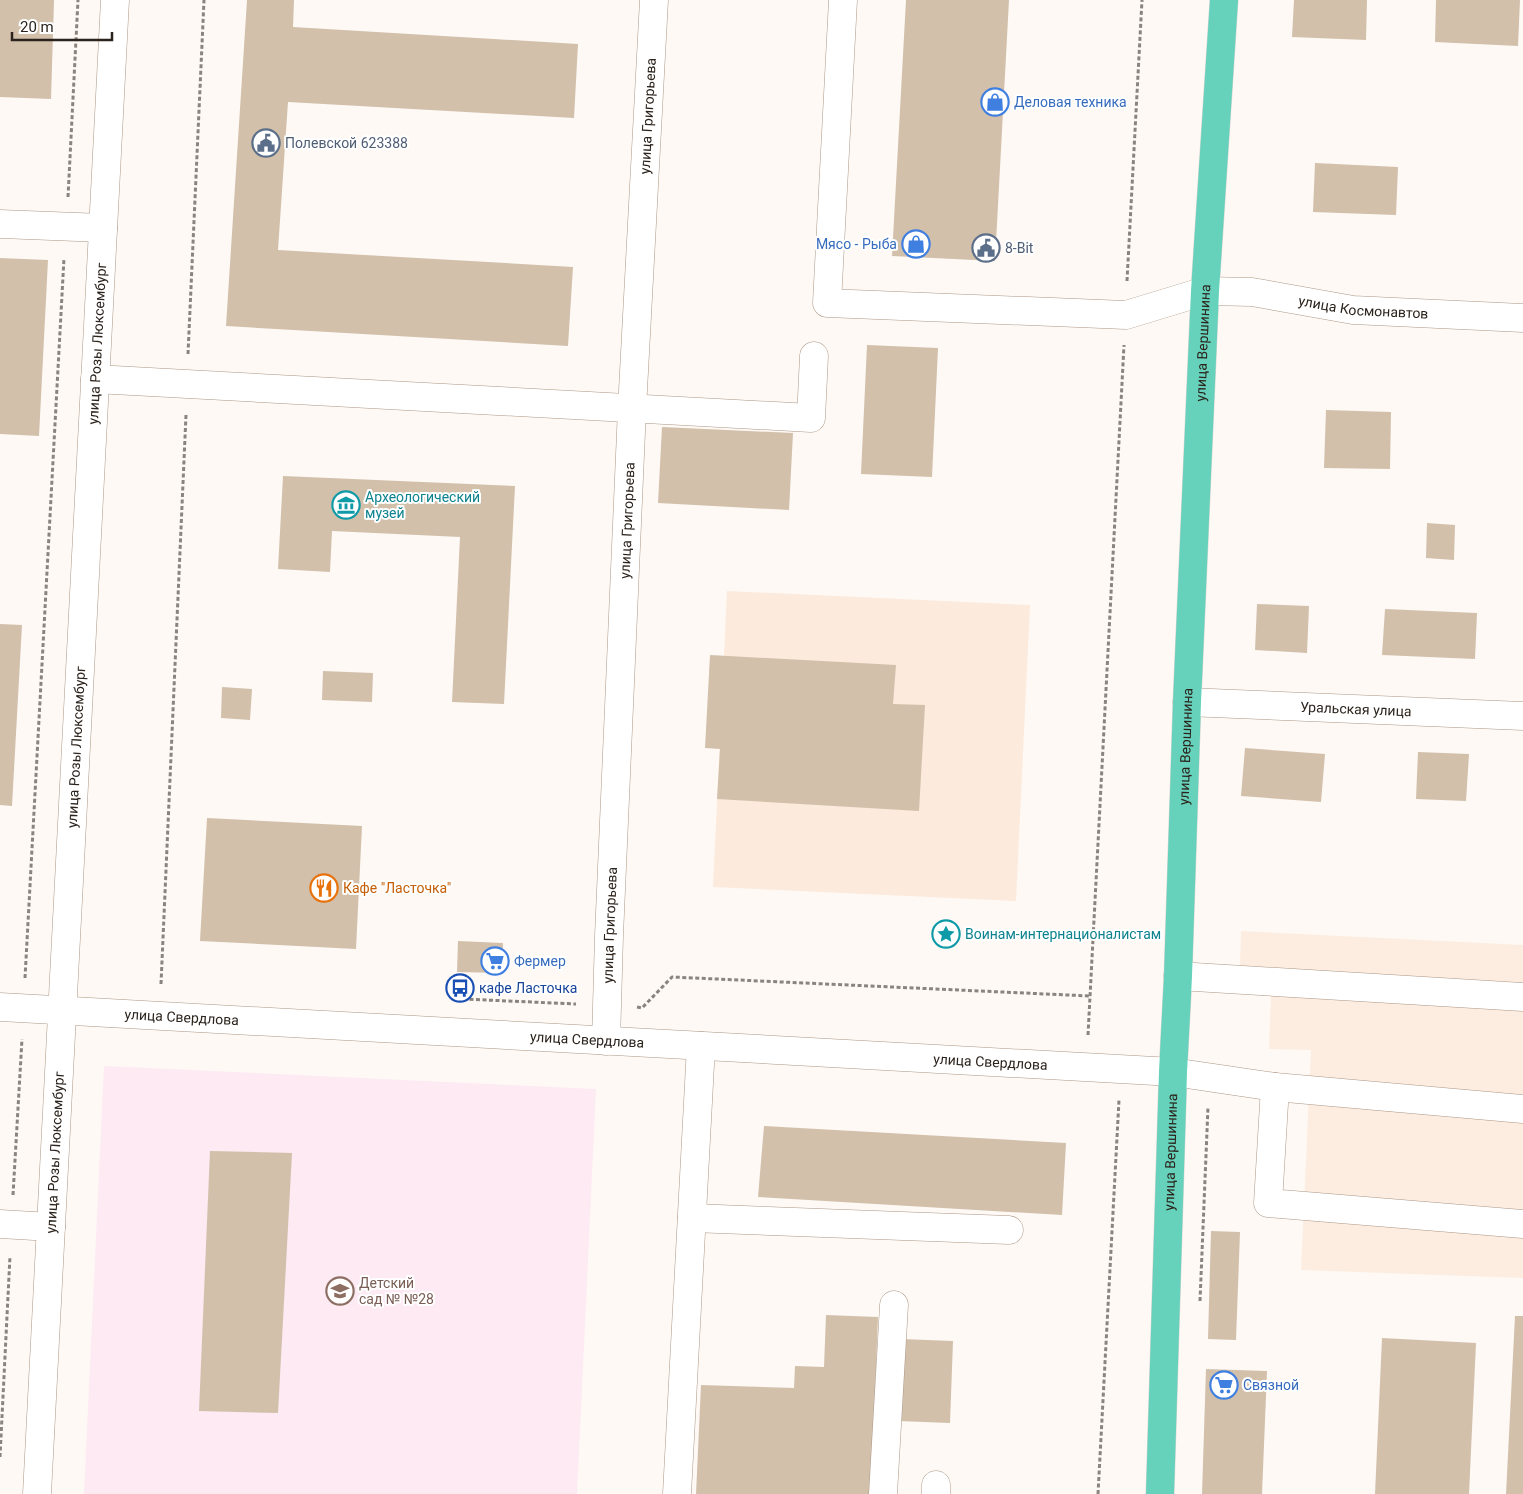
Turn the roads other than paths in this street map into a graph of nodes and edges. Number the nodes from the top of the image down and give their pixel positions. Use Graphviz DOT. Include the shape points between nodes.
graph roads {
  1 [pos="115,0"];
  2 [pos="654,0"];
  3 [pos="843,0"];
  4 [pos="1224,0"];
  5 [pos="0,224"];
  6 [pos="103,228"];
  7 [pos="1205,291"];
  8 [pos="1523,318"];
  9 [pos="814,356"];
  10 [pos="95,379"];
  11 [pos="632,409"];
  12 [pos="1187,702"];
  13 [pos="1523,716"];
  14 [pos="1178,976"];
  15 [pos="1523,997"];
  16 [pos="0,1007"];
  17 [pos="62,1010"];
  18 [pos="606,1041"];
  19 [pos="701,1046"];
  20 [pos="1173,1072"];
  21 [pos="1275,1088"];
  22 [pos="1523,1109"];
  23 [pos="692,1218"];
  24 [pos="0,1224"];
  25 [pos="1523,1224"];
  26 [pos="51,1226"];
  27 [pos="1009,1230"];
  28 [pos="894,1305"];
  29 [pos="37,1494"];
  30 [pos="677,1494"];
  31 [pos="884,1494"];
  32 [pos="1160,1494"];
  1 -- 6 [label="street, улица Розы Люксембург"];
  2 -- 11 [label="street, улица Григорьева"];
  3 -- 7 [label="street, улица Космонавтов" via="827,303 1126,316"];
  4 -- 7 [label="main road, улица Вершинина"];
  5 -- 6 [label="street"];
  6 -- 10 [label="street, улица Розы Люксембург"];
  7 -- 8 [label="street, улица Космонавтов" via="1252,292 1353,310"];
  7 -- 12 [label="main road, улица Вершинина"];
  9 -- 11 [label="street" via="811,418"];
  10 -- 11 [label="street"];
  10 -- 17 [label="street, улица Розы Люксембург"];
  11 -- 18 [label="street, улица Григорьева"];
  12 -- 13 [label="street, Уральская улица"];
  12 -- 14 [label="main road, улица Вершинина"];
  14 -- 15 [label="street"];
  14 -- 20 [label="main road, улица Вершинина"];
  16 -- 17 [label="street, улица Свердлова"];
  17 -- 18 [label="street, улица Свердлова"];
  17 -- 26 [label="street, улица Розы Люксембург"];
  18 -- 19 [label="street, улица Свердлова"];
  19 -- 20 [label="street, улица Свердлова"];
  19 -- 23 [label="street"];
  20 -- 21 [label="street, улица Свердлова"];
  20 -- 32 [label="main road, улица Вершинина"];
  21 -- 22 [label="street, улица Свердлова"];
  21 -- 25 [label="street" via="1268,1204"];
  23 -- 27 [label="street"];
  23 -- 30 [label="street"];
  24 -- 26 [label="street"];
  26 -- 29 [label="street, улица Розы Люксембург"];
  28 -- 31 [label="street"];
}
